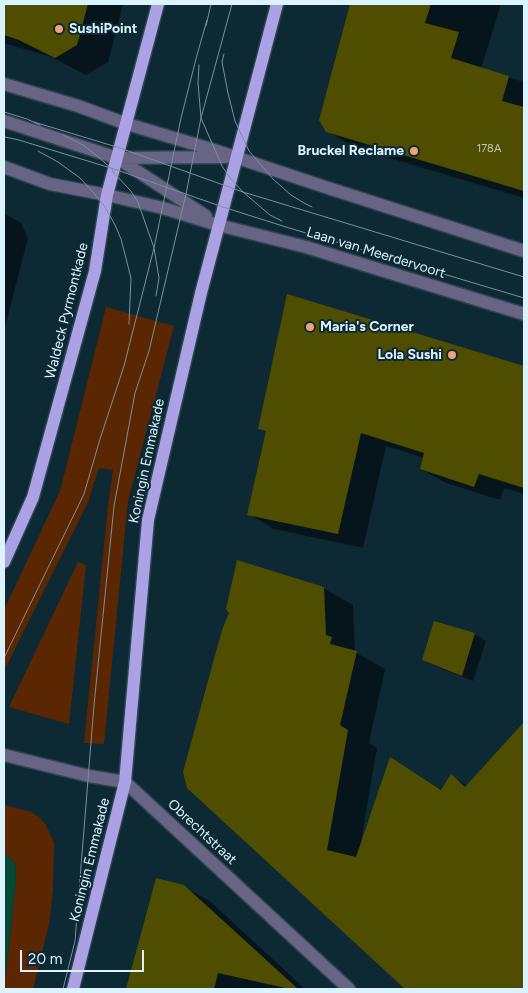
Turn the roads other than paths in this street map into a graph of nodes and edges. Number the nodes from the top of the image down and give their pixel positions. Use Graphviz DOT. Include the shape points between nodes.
graph roads {
  1 [pos="158,4"];
  2 [pos="277,4"];
  3 [pos="4,84"];
  4 [pos="4,121"];
  5 [pos="127,124"];
  6 [pos="236,157"];
  7 [pos="117,158"];
  8 [pos="4,168"];
  9 [pos="107,195"];
  10 [pos="218,225"];
  11 [pos="524,251"];
  12 [pos="524,314"];
  13 [pos="4,562"];
  14 [pos="4,755"];
  15 [pos="126,782"];
  16 [pos="73,989"];
  17 [pos="349,989"];
  1 -- 5 [label="main road, Waldeck Pyrmontkade"];
  2 -- 6 [label="main road, Koningin Emmakade"];
  3 -- 5 [label="street, Laan van Meerdervoort"];
  4 -- 7 [label="street, Laan van Meerdervoort"];
  5 -- 6 [label="street, Laan van Meerdervoort"];
  5 -- 7 [label="main road, Waldeck Pyrmontkade"];
  6 -- 7 [label="street, Laan van Meerdervoort"];
  6 -- 10 [label="main road, Koningin Emmakade"];
  6 -- 11 [label="street, Laan van Meerdervoort"];
  7 -- 9 [label="main road, Waldeck Pyrmontkade"];
  7 -- 10 [label="street, Laan van Meerdervoort"];
  8 -- 9 [label="street, Laan van Meerdervoort" via="50,184"];
  9 -- 10 [label="street, Laan van Meerdervoort"];
  9 -- 13 [label="main road, Waldeck Pyrmontkade" via="95,271 33,497"];
  10 -- 12 [label="street, Laan van Meerdervoort" via="306,247"];
  10 -- 15 [label="main road, Koningin Emmakade" via="148,520"];
  14 -- 15 [label="street"];
  15 -- 16 [label="main road, Koningin Emmakade"];
  15 -- 17 [label="street, Obrechtstraat"];
}
